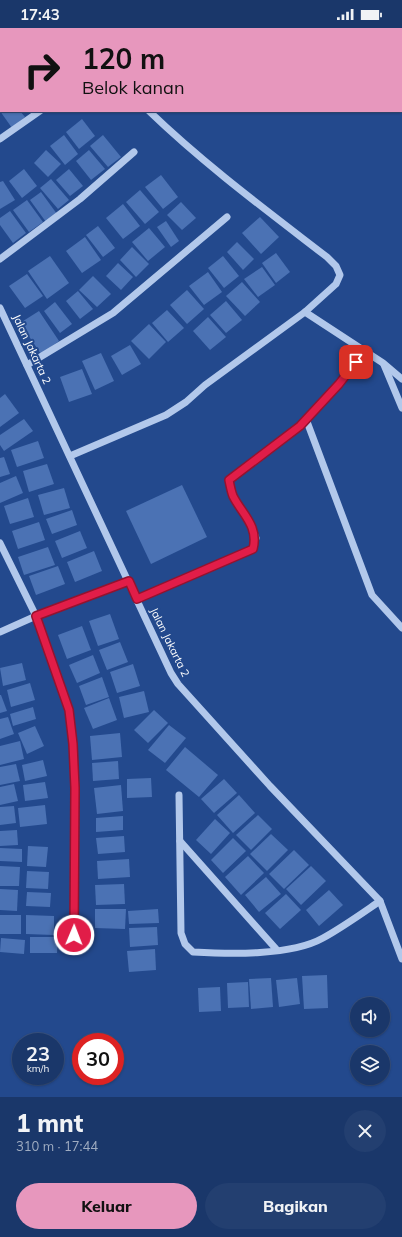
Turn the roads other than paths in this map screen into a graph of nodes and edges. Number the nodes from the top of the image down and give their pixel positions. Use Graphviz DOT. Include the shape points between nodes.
graph roads {
  1 [pos="39,112"];
  2 [pos="150,112"];
  3 [pos="0,140"];
  4 [pos="134,152"];
  5 [pos="226,217"];
  6 [pos="0,259"];
  7 [pos="0,308"];
  8 [pos="306,312"];
  9 [pos="364,351"];
  10 [pos="383,364"];
  11 [pos="27,365"];
  12 [pos="402,379"];
  13 [pos="402,408"];
  14 [pos="306,419"];
  15 [pos="70,456"];
  16 [pos="0,542"];
  17 [pos="129,581"];
  18 [pos="137,599"];
  19 [pos="36,616"];
  20 [pos="402,628"];
  21 [pos="0,632"];
  22 [pos="179,795"];
  23 [pos="180,841"];
  24 [pos="380,902"];
  25 [pos="74,935"];
  26 [pos="278,950"];
  27 [pos="402,958"];
  1 -- 3 [label="street"];
  2 -- 8 [label="street" via="226,179 336,266 340,275 336,284"];
  4 -- 6 [label="street" via="80,199"];
  5 -- 11 [label="street" via="113,313"];
  7 -- 11 [label="street, Jalan Jakarta 2"];
  8 -- 9 [label="street"];
  8 -- 15 [label="street" via="166,415"];
  9 -- 10 [label="street"];
  9 -- 14 [label="street" via="339,384"];
  10 -- 12 [label="street"];
  10 -- 13 [label="street"];
  11 -- 15 [label="street, Jalan Jakarta 2"];
  14 -- 18 [label="street" via="263,456 229,480 232,495 256,538 253,549"];
  14 -- 20 [label="street" via="372,594"];
  15 -- 17 [label="street, Jalan Jakarta 2"];
  16 -- 19 [label="street"];
  17 -- 18 [label="street, Jalan Jakarta 2"];
  17 -- 19 [label="street"];
  18 -- 24 [label="street, Jalan Jakarta 2" via="178,684"];
  19 -- 21 [label="street"];
  19 -- 25 [label="street" via="69,710 75,788"];
  22 -- 23 [label="street"];
  23 -- 26 [label="street"];
  23 -- 26 [label="street" via="181,933 185,944 193,952 234,954"];
  24 -- 26 [label="street" via="322,939 298,948"];
  24 -- 27 [label="street, Jalan Jakarta 2"];
}
